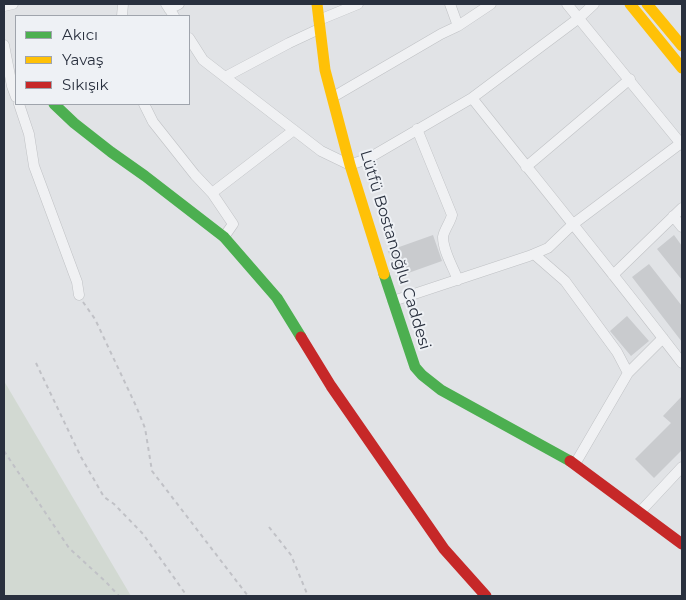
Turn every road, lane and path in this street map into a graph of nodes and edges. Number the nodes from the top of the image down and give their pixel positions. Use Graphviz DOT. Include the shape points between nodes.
graph roads {
  1 [pos="13,4"];
  2 [pos="179,4"];
  3 [pos="318,4"];
  4 [pos="358,4"];
  5 [pos="450,4"];
  6 [pos="491,4"];
  7 [pos="568,4"];
  8 [pos="594,4"];
  9 [pos="630,4"];
  10 [pos="647,4"];
  11 [pos="4,6"];
  12 [pos="170,10"];
  13 [pos="579,18"];
  14 [pos="319,24"];
  15 [pos="458,26"];
  16 [pos="190,40"];
  17 [pos="4,45"];
  18 [pos="682,46"];
  19 [pos="13,67"];
  20 [pos="682,68"];
  21 [pos="225,77"];
  22 [pos="630,80"];
  23 [pos="15,94"];
  24 [pos="333,97"];
  25 [pos="472,98"];
  26 [pos="19,105"];
  27 [pos="55,105"];
  28 [pos="144,105"];
  29 [pos="294,130"];
  30 [pos="417,130"];
  31 [pos="682,144"];
  32 [pos="350,165"];
  33 [pos="526,167"];
  34 [pos="212,193"];
  35 [pos="682,208"];
  36 [pos="673,216"];
  37 [pos="572,225"];
  38 [pos="682,227"];
  39 [pos="224,237"];
  40 [pos="534,254"];
  41 [pos="613,275"];
  42 [pos="458,280"];
  43 [pos="79,295"];
  44 [pos="393,302"];
  45 [pos="663,338"];
  46 [pos="682,362"];
  47 [pos="36,363"];
  48 [pos="628,373"];
  49 [pos="4,451"];
  50 [pos="575,464"];
  51 [pos="682,467"];
  52 [pos="640,512"];
  53 [pos="269,527"];
  54 [pos="682,544"];
  55 [pos="119,596"];
  56 [pos="187,596"];
  57 [pos="248,596"];
  58 [pos="308,596"];
  59 [pos="486,596"];
  1 -- 11 [label="street"];
  2 -- 12 [label="street"];
  3 -- 14 [label="street, Lütfü Bostanoğlu Caddesi"];
  4 -- 14 [label="street"];
  5 -- 15 [label="street"];
  6 -- 15 [label="street"];
  7 -- 13 [label="street"];
  8 -- 13 [label="street"];
  9 -- 20 [label="street"];
  10 -- 18 [label="street"];
  13 -- 22 [label="street"];
  13 -- 25 [label="street"];
  14 -- 21 [label="street"];
  14 -- 24 [label="street, Lütfü Bostanoğlu Caddesi"];
  15 -- 24 [label="street"];
  16 -- 21 [label="street" via="203,60"];
  17 -- 19 [label="street"];
  19 -- 23 [label="street"];
  21 -- 29 [label="street"];
  22 -- 31 [label="street"];
  22 -- 33 [label="street"];
  24 -- 32 [label="street, Lütfü Bostanoğlu Caddesi"];
  25 -- 30 [label="street"];
  25 -- 33 [label="street"];
  26 -- 43 [label="street" via="29,134 34,166"];
  27 -- 39 [label="street" via="111,152"];
  28 -- 34 [label="street" via="153,122"];
  29 -- 32 [label="street" via="321,151"];
  29 -- 34 [label="street"];
  30 -- 32 [label="street" via="369,158"];
  30 -- 42 [label="street" via="452,215 443,236"];
  31 -- 37 [label="street"];
  32 -- 44 [label="street, Lütfü Bostanoğlu Caddesi"];
  33 -- 37 [label="street"];
  34 -- 39 [label="street" via="232,224"];
  35 -- 36 [label="street"];
  36 -- 38 [label="street"];
  36 -- 41 [label="street"];
  37 -- 40 [label="street" via="548,248"];
  37 -- 41 [label="street"];
  39 -- 59 [label="street" via="277,298 331,386 444,549"];
  40 -- 42 [label="street"];
  40 -- 48 [label="street" via="566,281 618,352"];
  41 -- 45 [label="street"];
  42 -- 44 [label="street"];
  43 -- 57 [label="path" via="95,319 136,406 145,428 152,472"];
  44 -- 50 [label="street, Lütfü Bostanoğlu Caddesi" via="410,357 422,375 450,395"];
  45 -- 46 [label="street"];
  45 -- 48 [label="street"];
  47 -- 56 [label="path" via="104,497 143,534"];
  48 -- 50 [label="street"];
  49 -- 55 [label="path" via="68,548"];
  50 -- 52 [label="street, Lütfü Bostanoğlu Caddesi"];
  51 -- 52 [label="street"];
  52 -- 54 [label="street, Lütfü Bostanoğlu Caddesi"];
  53 -- 58 [label="path" via="291,555"];
}
